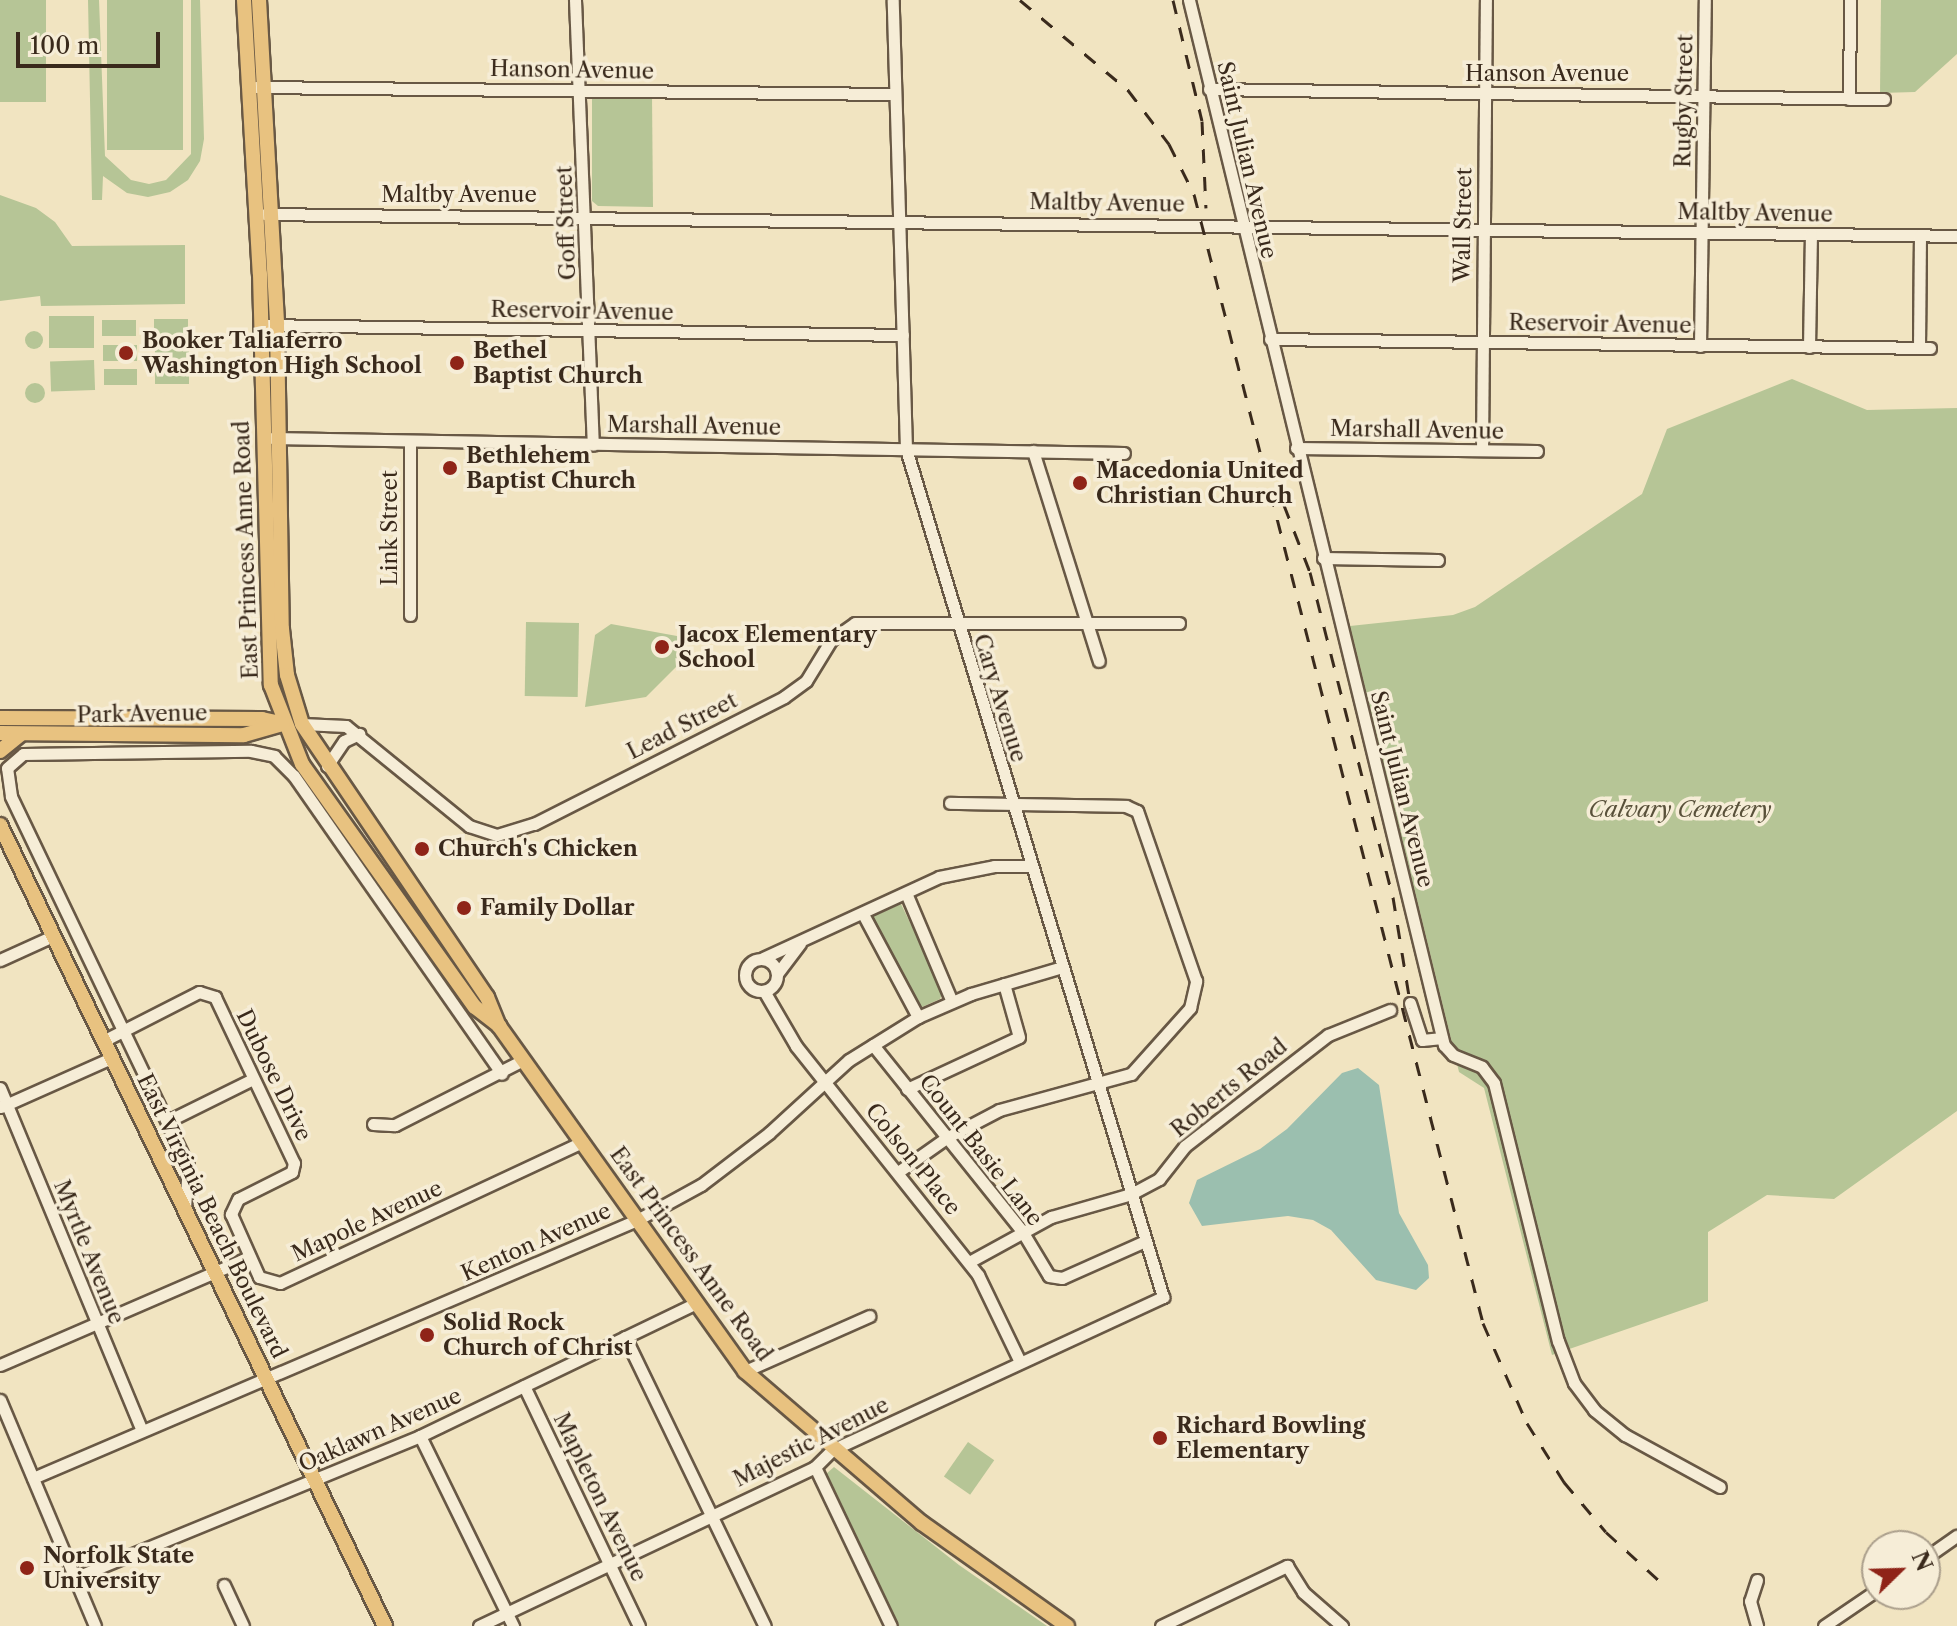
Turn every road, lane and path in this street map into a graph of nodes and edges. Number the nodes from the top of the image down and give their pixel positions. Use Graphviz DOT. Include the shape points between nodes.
graph roads {
  1 [pos="244,0"];
  2 [pos="259,0"];
  3 [pos="575,0"];
  4 [pos="893,0"];
  5 [pos="1189,0"];
  6 [pos="1486,0"];
  7 [pos="1705,0"];
  8 [pos="1850,0"];
  9 [pos="249,87"];
  10 [pos="265,87"];
  11 [pos="1209,89"];
  12 [pos="579,91"];
  13 [pos="895,94"];
  14 [pos="1485,94"];
  15 [pos="1703,96"];
  16 [pos="1849,99"];
  17 [pos="1884,99"];
  18 [pos="264,214"];
  19 [pos="586,216"];
  20 [pos="899,220"];
  21 [pos="1242,224"];
  22 [pos="1483,229"];
  23 [pos="1702,231"];
  24 [pos="1811,234"];
  25 [pos="1920,235"];
  26 [pos="1957,236"];
  27 [pos="261,325"];
  28 [pos="277,325"];
  29 [pos="590,332"];
  30 [pos="903,335"];
  31 [pos="1270,339"];
  32 [pos="1482,343"];
  33 [pos="1700,346"];
  34 [pos="1809,347"];
  35 [pos="264,436"];
  36 [pos="280,439"];
  37 [pos="410,441"];
  38 [pos="593,445"];
  39 [pos="1296,448"];
  40 [pos="906,449"];
  41 [pos="1482,450"];
  42 [pos="1033,451"];
  43 [pos="1537,451"];
  44 [pos="1124,453"];
  45 [pos="1323,558"];
  46 [pos="1438,560"];
  47 [pos="410,615"];
  48 [pos="954,620"];
  49 [pos="1087,622"];
  50 [pos="1179,623"];
  51 [pos="1099,661"];
  52 [pos="0,718"];
  53 [pos="282,724"];
  54 [pos="302,724"];
  55 [pos="0,733"];
  56 [pos="21,734"];
  57 [pos="359,734"];
  58 [pos="0,751"];
  59 [pos="29,753"];
  60 [pos="327,766"];
  61 [pos="950,803"];
  62 [pos="1011,803"];
  63 [pos="0,825"];
  64 [pos="1031,866"];
  65 [pos="906,893"];
  66 [pos="863,914"];
  67 [pos="53,936"];
  68 [pos="800,944"];
  69 [pos="763,958"];
  70 [pos="0,960"];
  71 [pos="1062,967"];
  72 [pos="777,974"];
  73 [pos="1004,984"];
  74 [pos="764,991"];
  75 [pos="952,1002"];
  76 [pos="1410,1003"];
  77 [pos="1390,1010"];
  78 [pos="918,1017"];
  79 [pos="499,1026"];
  80 [pos="125,1029"];
  81 [pos="1442,1038"];
  82 [pos="103,1041"];
  83 [pos="873,1045"];
  84 [pos="111,1058"];
  85 [pos="523,1060"];
  86 [pos="502,1074"];
  87 [pos="253,1079"];
  88 [pos="824,1081"];
  89 [pos="1099,1081"];
  90 [pos="0,1088"];
  91 [pos="907,1089"];
  92 [pos="3,1106"];
  93 [pos="168,1121"];
  94 [pos="373,1124"];
  95 [pos="946,1138"];
  96 [pos="583,1142"];
  97 [pos="309,1160"];
  98 [pos="294,1167"];
  99 [pos="898,1172"];
  100 [pos="1131,1194"];
  101 [pos="185,1208"];
  102 [pos="637,1220"];
  103 [pos="1022,1231"];
  104 [pos="1145,1241"];
  105 [pos="249,1257"];
  106 [pos="969,1262"];
  107 [pos="217,1274"];
  108 [pos="1163,1297"];
  109 [pos="696,1303"];
  110 [pos="869,1316"];
  111 [pos="98,1325"];
  112 [pos="625,1337"];
  113 [pos="1020,1362"];
  114 [pos="0,1365"];
  115 [pos="745,1371"];
  116 [pos="268,1382"];
  117 [pos="524,1386"];
  118 [pos="0,1400"];
  119 [pos="142,1431"];
  120 [pos="420,1436"];
  121 [pos="832,1450"];
  122 [pos="815,1467"];
  123 [pos="33,1478"];
  124 [pos="316,1482"];
  125 [pos="1720,1487"];
  126 [pos="711,1515"];
  127 [pos="609,1564"];
  128 [pos="74,1578"];
  129 [pos="1757,1580"];
  130 [pos="224,1585"];
  131 [pos="1861,1601"];
  132 [pos="506,1613"];
  133 [pos="95,1626"];
  134 [pos="243,1626"];
  135 [pos="385,1626"];
  136 [pos="479,1626"];
  137 [pos="513,1626"];
  138 [pos="639,1626"];
  139 [pos="765,1626"];
  140 [pos="891,1626"];
  141 [pos="1067,1626"];
  142 [pos="1161,1626"];
  143 [pos="1342,1626"];
  144 [pos="1757,1626"];
  145 [pos="1824,1626"];
  1 -- 9 [label="main road, East Princess Anne Road"];
  2 -- 10 [label="main road, East Princess Anne Road"];
  3 -- 12 [label="street, Goff Street"];
  4 -- 13 [label="street, Cary Avenue"];
  5 -- 11 [label="street, Saint Julian Avenue"];
  6 -- 14 [label="street, Wall Street"];
  7 -- 15 [label="street, Rugby Street"];
  8 -- 16 [label="street"];
  9 -- 10 [label="street, Hanson Avenue"];
  9 -- 18 [label="main road, East Princess Anne Road"];
  10 -- 12 [label="street, Hanson Avenue"];
  10 -- 18 [label="main road, East Princess Anne Road"];
  11 -- 14 [label="street, Hanson Avenue"];
  11 -- 21 [label="street, Saint Julian Avenue"];
  12 -- 13 [label="street, Hanson Avenue"];
  12 -- 19 [label="street, Goff Street"];
  13 -- 20 [label="street, Cary Avenue"];
  14 -- 15 [label="street, Hanson Avenue"];
  14 -- 22 [label="street, Wall Street"];
  15 -- 16 [label="street, Hanson Avenue"];
  15 -- 23 [label="street, Rugby Street"];
  16 -- 17 [label="street, Hanson Avenue"];
  18 -- 19 [label="street, Maltby Avenue"];
  18 -- 27 [label="main road, East Princess Anne Road"];
  18 -- 28 [label="main road, East Princess Anne Road"];
  19 -- 20 [label="street, Maltby Avenue"];
  19 -- 29 [label="street, Goff Street"];
  20 -- 21 [label="street, Maltby Avenue"];
  20 -- 30 [label="street, Cary Avenue"];
  21 -- 22 [label="street, Maltby Avenue"];
  21 -- 31 [label="street, Saint Julian Avenue"];
  22 -- 23 [label="street, Maltby Avenue"];
  22 -- 32 [label="street, Wall Street"];
  23 -- 24 [label="street, Maltby Avenue"];
  23 -- 33 [label="street, Rugby Street"];
  24 -- 25 [label="street, Maltby Avenue"];
  24 -- 34 [label="street"];
  25 -- 26 [label="street, Maltby Avenue"];
  25 -- 34 [label="street, Reservoir Avenue" via="1924,348"];
  27 -- 28 [label="street, Reservoir Avenue"];
  27 -- 35 [label="main road, East Princess Anne Road"];
  28 -- 29 [label="street, Reservoir Avenue"];
  28 -- 36 [label="main road, East Princess Anne Road"];
  29 -- 30 [label="street, Reservoir Avenue"];
  29 -- 38 [label="street, Goff Street"];
  30 -- 40 [label="street, Cary Avenue"];
  31 -- 32 [label="street, Reservoir Avenue"];
  31 -- 39 [label="street, Saint Julian Avenue"];
  32 -- 33 [label="street, Reservoir Avenue"];
  32 -- 41 [label="street, Wall Street"];
  33 -- 34 [label="street, Reservoir Avenue"];
  35 -- 36 [label="street, Marshall Avenue"];
  35 -- 53 [label="main road, East Princess Anne Road" via="268,666"];
  36 -- 37 [label="street, Marshall Avenue"];
  36 -- 54 [label="main road, East Princess Anne Road" via="282,629 287,675"];
  37 -- 38 [label="street, Marshall Avenue"];
  37 -- 47 [label="street, Link Street"];
  38 -- 40 [label="street, Marshall Avenue"];
  39 -- 41 [label="street, Marshall Avenue"];
  39 -- 45 [label="street, Saint Julian Avenue"];
  40 -- 42 [label="street, Marshall Avenue"];
  40 -- 48 [label="street, Cary Avenue"];
  41 -- 43 [label="street, Marshall Avenue"];
  42 -- 44 [label="street, Marshall Avenue"];
  42 -- 49 [label="street"];
  45 -- 46 [label="street"];
  45 -- 81 [label="street, Saint Julian Avenue"];
  48 -- 49 [label="street, Lead Street"];
  48 -- 57 [label="street, Lead Street" via="855,623 831,640 806,681 784,697 534,824 497,835 469,826"];
  48 -- 62 [label="street, Cary Avenue"];
  49 -- 50 [label="street, Lead Street"];
  49 -- 51 [label="street"];
  52 -- 53 [label="main road, Park Avenue" via="262,719"];
  53 -- 54 [label="main road, Park Avenue"];
  53 -- 56 [label="main road, Park Avenue" via="244,735"];
  53 -- 79 [label="main road, East Princess Anne Road" via="302,764 475,1007"];
  54 -- 57 [label="street, Lead Street" via="335,723"];
  54 -- 60 [label="main road, East Princess Anne Road"];
  55 -- 56 [label="main road, Park Avenue"];
  56 -- 58 [label="main road"];
  56 -- 59 [label="street"];
  57 -- 60 [label="street" via="336,749"];
  59 -- 80 [label="street" via="7,768 11,796"];
  59 -- 86 [label="street" via="251,751 274,756 294,776"];
  60 -- 79 [label="main road, East Princess Anne Road" via="487,997"];
  61 -- 62 [label="street"];
  62 -- 64 [label="street, Cary Avenue"];
  62 -- 89 [label="street" via="1126,806 1137,811 1189,955 1196,981 1190,1008 1131,1074"];
  63 -- 67 [label="main road, East Virginia Beach Boulevard"];
  64 -- 65 [label="street" via="994,866 939,877"];
  64 -- 71 [label="street, Cary Avenue"];
  65 -- 66 [label="street"];
  65 -- 75 [label="street"];
  66 -- 68 [label="street"];
  66 -- 78 [label="street"];
  67 -- 70 [label="street"];
  67 -- 82 [label="main road, East Virginia Beach Boulevard"];
  68 -- 69 [label="street"];
  68 -- 72 [label="street"];
  69 -- 72 [label="street"];
  69 -- 74 [label="street" via="750,963 745,976 751,988"];
  71 -- 73 [label="street, Kenton Avenue"];
  71 -- 89 [label="street, Cary Avenue"];
  72 -- 74 [label="street"];
  73 -- 75 [label="street, Kenton Avenue"];
  73 -- 91 [label="street" via="1019,1037"];
  74 -- 88 [label="street, Colson Place"];
  75 -- 78 [label="street, Kenton Avenue"];
  76 -- 81 [label="street" via="1422,1040"];
  77 -- 100 [label="street, Roberts Road" via="1328,1035 1185,1146 1159,1179"];
  78 -- 83 [label="street, Kenton Avenue"];
  79 -- 85 [label="main road, East Princess Anne Road"];
  80 -- 82 [label="street, Dubose Drive"];
  80 -- 87 [label="street, Dubose Drive" via="207,991 215,997"];
  80 -- 93 [label="street"];
  81 -- 125 [label="street" via="1453,1055 1479,1065 1494,1083 1558,1341 1574,1383 1594,1410 1625,1435"];
  82 -- 84 [label="main road, East Virginia Beach Boulevard"];
  83 -- 88 [label="street, Kenton Avenue"];
  83 -- 91 [label="street, Count Basie Lane"];
  84 -- 92 [label="street"];
  84 -- 101 [label="main road, East Virginia Beach Boulevard"];
  85 -- 86 [label="street"];
  85 -- 96 [label="main road, East Princess Anne Road"];
  86 -- 94 [label="street" via="395,1125"];
  87 -- 93 [label="street"];
  87 -- 98 [label="street, Dubose Drive"];
  88 -- 99 [label="street, Colson Place"];
  88 -- 102 [label="street, Kenton Avenue" via="739,1157"];
  89 -- 95 [label="street" via="999,1110"];
  89 -- 100 [label="street, Cary Avenue"];
  90 -- 92 [label="street, Myrtle Avenue"];
  91 -- 95 [label="street, Count Basie Lane"];
  92 -- 111 [label="street, Myrtle Avenue"];
  93 -- 101 [label="street" via="188,1166"];
  95 -- 99 [label="street"];
  95 -- 103 [label="street, Count Basie Lane"];
  96 -- 102 [label="main road, East Princess Anne Road"];
  96 -- 105 [label="street, Mapole Avenue" via="280,1283 259,1277"];
  97 -- 98 [label="street"];
  98 -- 105 [label="street, Dubose Drive" via="238,1199 232,1208 231,1221"];
  99 -- 106 [label="street, Colson Place"];
  100 -- 103 [label="street, Roberts Road"];
  100 -- 104 [label="street, Cary Avenue"];
  101 -- 107 [label="main road, East Virginia Beach Boulevard"];
  102 -- 109 [label="main road, East Princess Anne Road"];
  102 -- 116 [label="street, Kenton Avenue"];
  103 -- 104 [label="street, Count Basie Lane" via="1044,1272 1055,1278"];
  103 -- 106 [label="street, Roberts Road"];
  104 -- 108 [label="street, Cary Avenue"];
  105 -- 107 [label="street"];
  106 -- 113 [label="street, Colson Place"];
  107 -- 111 [label="street"];
  107 -- 116 [label="main road, East Virginia Beach Boulevard"];
  108 -- 113 [label="street, Majestic Avenue"];
  109 -- 112 [label="street, Oaklawn Avenue"];
  109 -- 115 [label="main road, East Princess Anne Road"];
  110 -- 115 [label="street"];
  111 -- 114 [label="street"];
  111 -- 119 [label="street, Myrtle Avenue"];
  112 -- 117 [label="street, Oaklawn Avenue"];
  112 -- 126 [label="street"];
  113 -- 121 [label="street, Majestic Avenue"];
  115 -- 121 [label="main road, East Princess Anne Road"];
  116 -- 119 [label="street, Kenton Avenue"];
  116 -- 124 [label="main road, East Virginia Beach Boulevard"];
  117 -- 120 [label="street, Oaklawn Avenue"];
  117 -- 127 [label="street, Mapleton Avenue"];
  118 -- 123 [label="street"];
  119 -- 123 [label="street, Kenton Avenue"];
  120 -- 124 [label="street, Oaklawn Avenue"];
  120 -- 132 [label="street"];
  121 -- 122 [label="street, Majestic Avenue"];
  121 -- 141 [label="main road, East Princess Anne Road" via="967,1557"];
  122 -- 126 [label="street, Majestic Avenue"];
  122 -- 140 [label="street"];
  123 -- 128 [label="street"];
  124 -- 128 [label="street, Oaklawn Avenue"];
  124 -- 135 [label="main road, East Virginia Beach Boulevard"];
  126 -- 127 [label="street, Majestic Avenue"];
  126 -- 139 [label="street"];
  127 -- 132 [label="street, Majestic Avenue"];
  127 -- 138 [label="street, Mapleton Avenue"];
  128 -- 133 [label="street"];
  129 -- 144 [label="street" via="1750,1601"];
  130 -- 134 [label="street"];
  131 -- 145 [label="street"];
  132 -- 136 [label="street, Majestic Avenue"];
  132 -- 137 [label="street"];
  142 -- 143 [label="street" via="1287,1566 1303,1592"];
}
